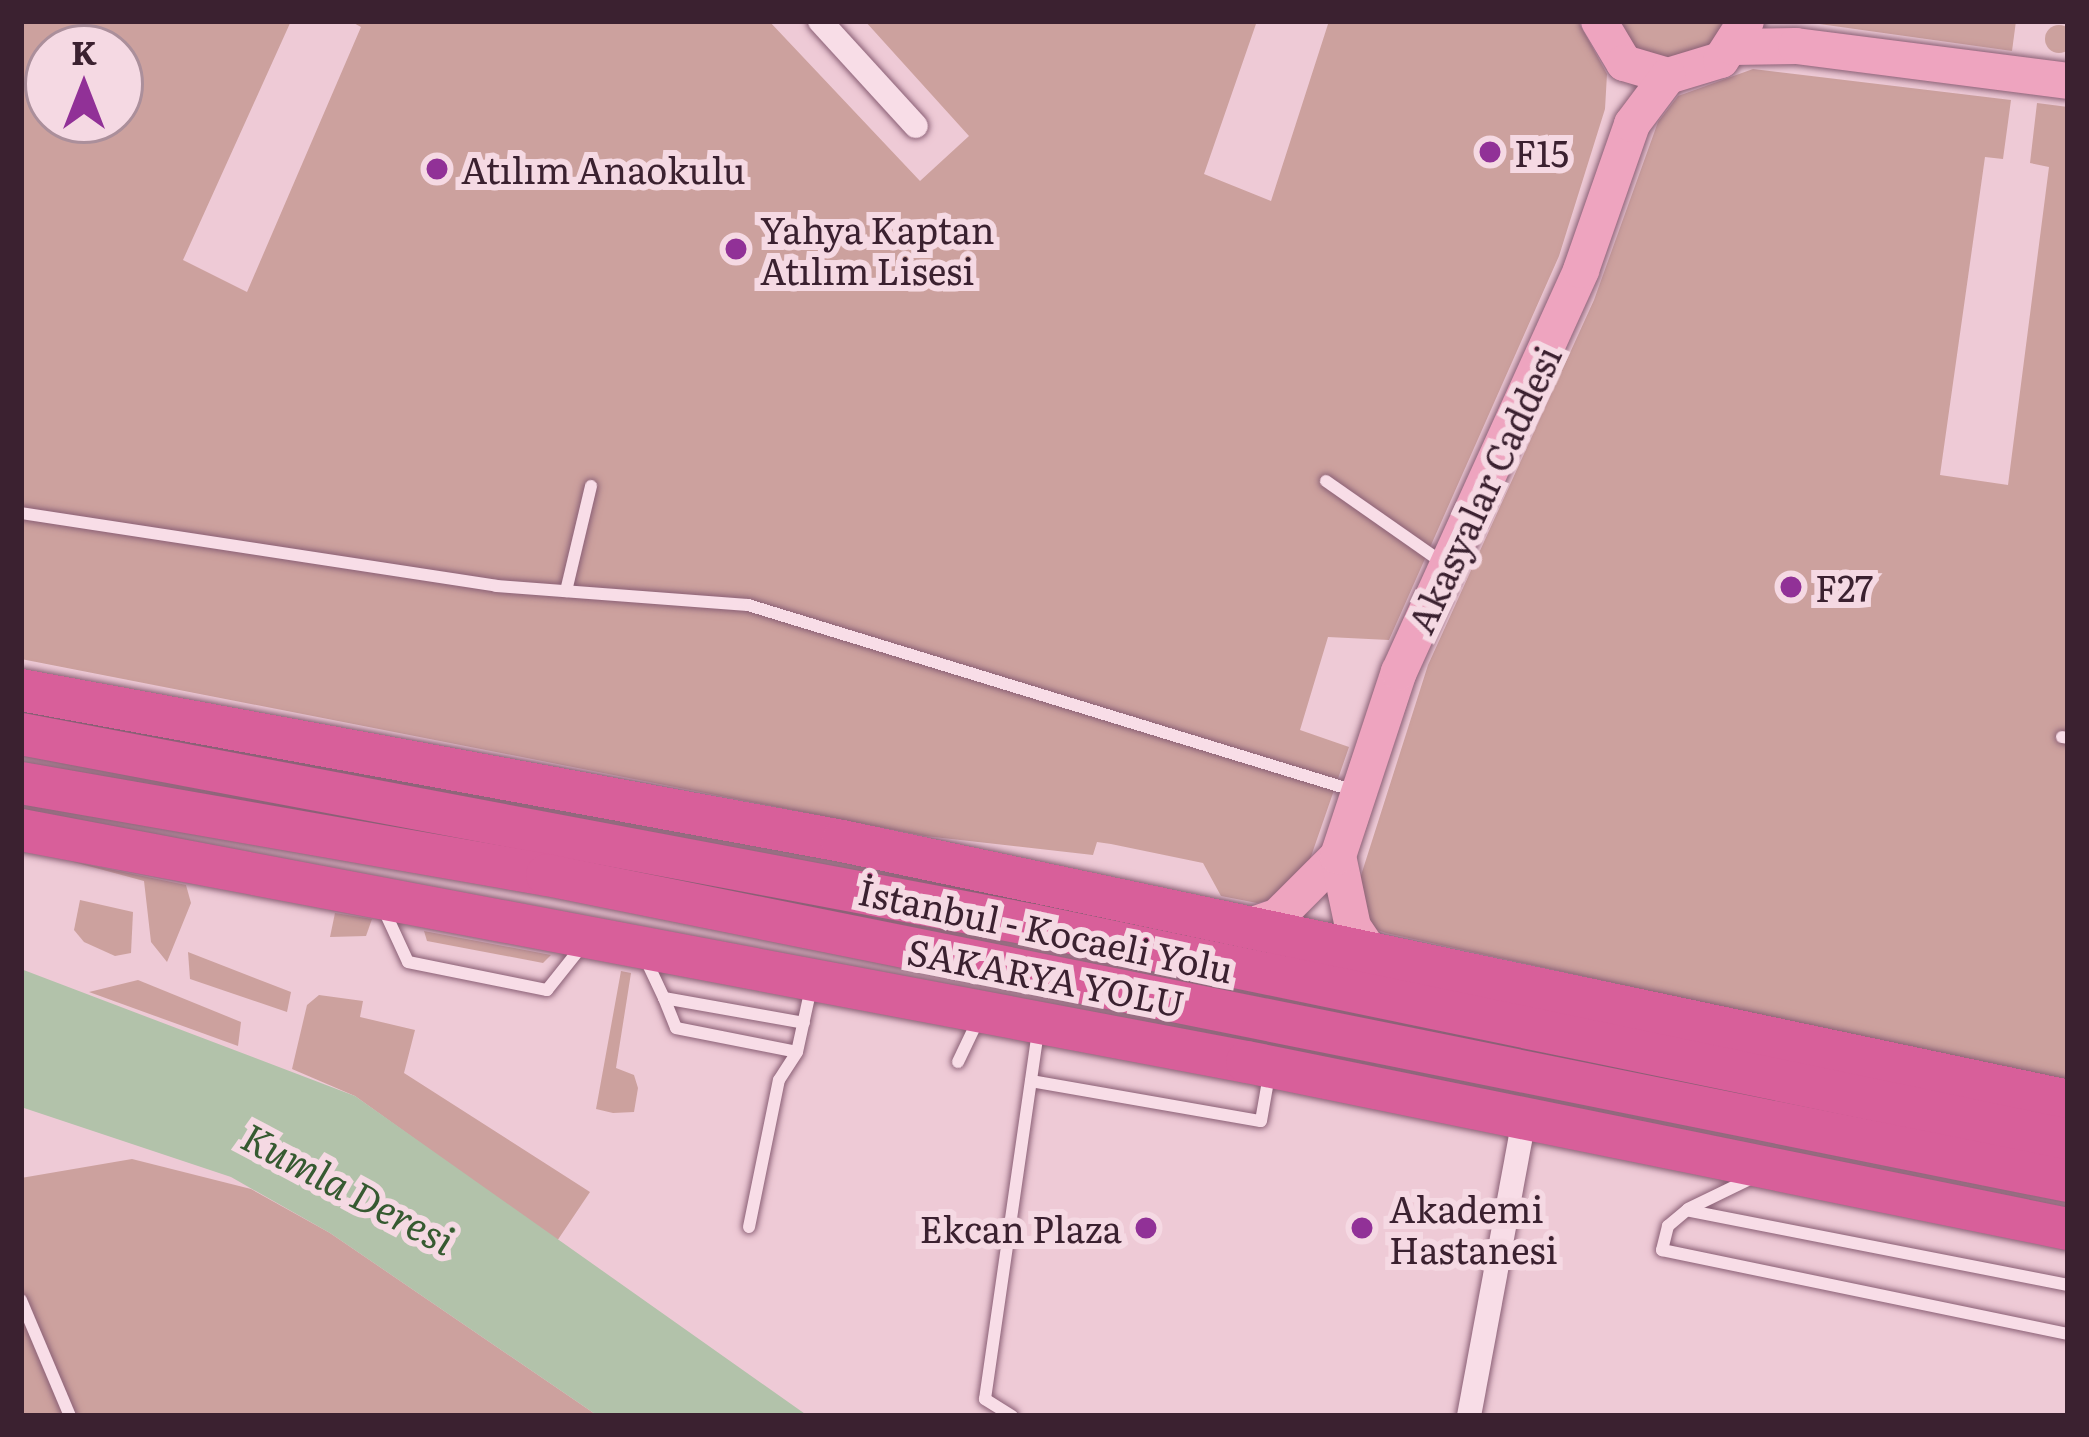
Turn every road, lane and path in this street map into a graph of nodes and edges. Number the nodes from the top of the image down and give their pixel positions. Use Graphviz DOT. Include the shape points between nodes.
graph roads {
  1 [pos="820,21"];
  2 [pos="1598,21"];
  3 [pos="1763,21"];
  4 [pos="1740,34"];
  5 [pos="1796,46"];
  6 [pos="1624,63"];
  7 [pos="1669,76"];
  8 [pos="2068,81"];
  9 [pos="1632,124"];
  10 [pos="916,126"];
  11 [pos="1326,482"];
  12 [pos="591,486"];
  13 [pos="21,513"];
  14 [pos="1448,565"];
  15 [pos="566,591"];
  16 [pos="21,690"];
  17 [pos="21,734"];
  18 [pos="21,783"];
  19 [pos="550,786"];
  20 [pos="1359,792"];
  21 [pos="21,817"];
  22 [pos="21,830"];
  23 [pos="326,837"];
  24 [pos="1339,856"];
  25 [pos="378,898"];
  26 [pos="1033,925"];
  27 [pos="1244,928"];
  28 [pos="587,939"];
  29 [pos="640,949"];
  30 [pos="1372,955"];
  31 [pos="812,981"];
  32 [pos="664,998"];
  33 [pos="981,1014"];
  34 [pos="804,1023"];
  35 [pos="1039,1024"];
  36 [pos="796,1052"];
  37 [pos="958,1062"];
  38 [pos="1270,1066"];
  39 [pos="1030,1081"];
  40 [pos="2068,1101"];
  41 [pos="1525,1118"];
  42 [pos="2068,1140"];
  43 [pos="1824,1179"];
  44 [pos="2068,1181"];
  45 [pos="1687,1210"];
  46 [pos="749,1227"];
  47 [pos="2068,1229"];
  48 [pos="2068,1285"];
  49 [pos="21,1300"];
  50 [pos="2068,1334"];
  51 [pos="70,1416"];
  52 [pos="1012,1416"];
  53 [pos="1468,1416"];
  1 -- 10 [label="street"];
  2 -- 6 [label="main road"];
  3 -- 5 [label="main road"];
  4 -- 5 [label="main road"];
  4 -- 7 [label="main road" via="1696,73"];
  5 -- 8 [label="main road"];
  6 -- 7 [label="main road"];
  6 -- 9 [label="main road"];
  7 -- 9 [label="main road"];
  9 -- 14 [label="main road, Akasyalar Caddesi" via="1581,270"];
  11 -- 14 [label="lane"];
  12 -- 15 [label="lane"];
  13 -- 15 [label="lane"];
  14 -- 20 [label="main road, Akasyalar Caddesi" via="1399,672"];
  15 -- 20 [label="lane" via="748,605"];
  16 -- 19 [label="highway"];
  17 -- 26 [label="highway, İstanbul - Kocaeli Yolu"];
  18 -- 23 [label="highway, SAKARYA YOLU"];
  19 -- 26 [label="highway"];
  19 -- 27 [label="highway"];
  20 -- 24 [label="main road, Akasyalar Caddesi"];
  21 -- 23 [label="highway"];
  22 -- 25 [label="highway"];
  23 -- 44 [label="highway, SAKARYA YOLU"];
  24 -- 27 [label="main road" via="1278,916"];
  24 -- 30 [label="main road" via="1353,927"];
  25 -- 28 [label="highway"];
  25 -- 28 [label="lane" via="407,962 547,990"];
  26 -- 42 [label="highway, İstanbul - Kocaeli Yolu"];
  27 -- 30 [label="highway"];
  28 -- 29 [label="highway"];
  29 -- 31 [label="highway"];
  29 -- 32 [label="lane"];
  30 -- 40 [label="highway"];
  31 -- 33 [label="highway"];
  31 -- 34 [label="lane"];
  32 -- 34 [label="lane"];
  32 -- 36 [label="lane" via="676,1028"];
  33 -- 35 [label="highway"];
  33 -- 37 [label="lane"];
  34 -- 36 [label="lane"];
  35 -- 38 [label="highway"];
  35 -- 39 [label="lane"];
  36 -- 46 [label="lane" via="779,1080"];
  38 -- 39 [label="lane" via="1261,1121"];
  38 -- 41 [label="highway"];
  39 -- 52 [label="lane" via="985,1399"];
  41 -- 43 [label="highway"];
  41 -- 53 [label="street"];
  43 -- 45 [label="lane" via="1737,1181"];
  43 -- 47 [label="highway"];
  45 -- 48 [label="lane"];
  45 -- 50 [label="lane" via="1668,1226 1662,1250"];
  49 -- 51 [label="lane"];
}
